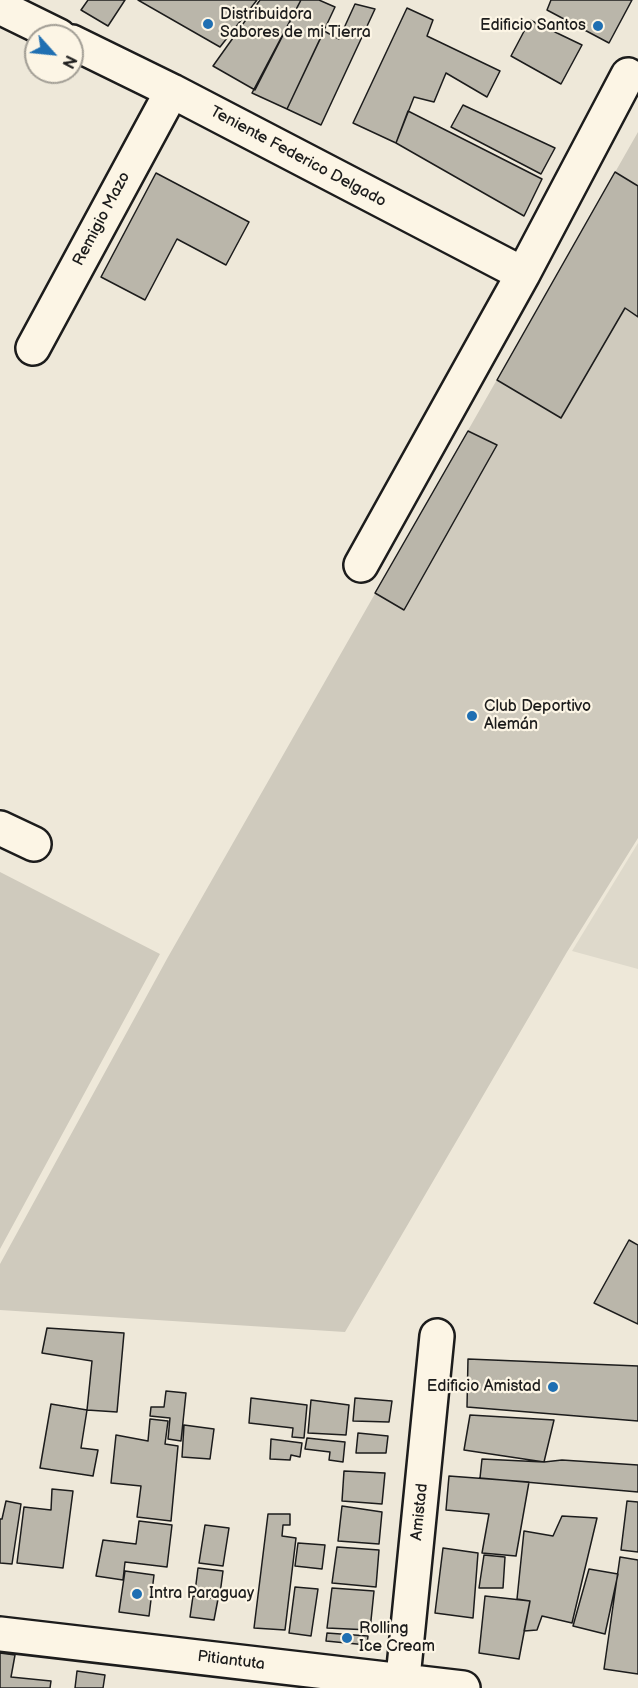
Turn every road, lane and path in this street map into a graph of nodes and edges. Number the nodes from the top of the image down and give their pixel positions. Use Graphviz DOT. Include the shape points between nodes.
graph roads {
  1 [pos="0,7"];
  2 [pos="35,24"];
  3 [pos="84,48"];
  4 [pos="628,75"];
  5 [pos="172,91"];
  6 [pos="523,274"];
  7 [pos="33,348"];
  8 [pos="361,566"];
  9 [pos="0,828"];
  10 [pos="34,844"];
  11 [pos="437,1336"];
  12 [pos="0,1634"];
  13 [pos="402,1684"];
  14 [pos="463,1688"];
  1 -- 2 [label="street"];
  3 -- 5 [label="street, Teniente Federico Delgado"];
  4 -- 6 [label="street"];
  5 -- 6 [label="street, Teniente Federico Delgado"];
  5 -- 7 [label="street, Remigio Mazo"];
  6 -- 8 [label="street"];
  9 -- 10 [label="street"];
  11 -- 13 [label="street, Amistad"];
  12 -- 13 [label="street, Pitiantuta"];
  13 -- 14 [label="street, Pitiantuta"];
}
